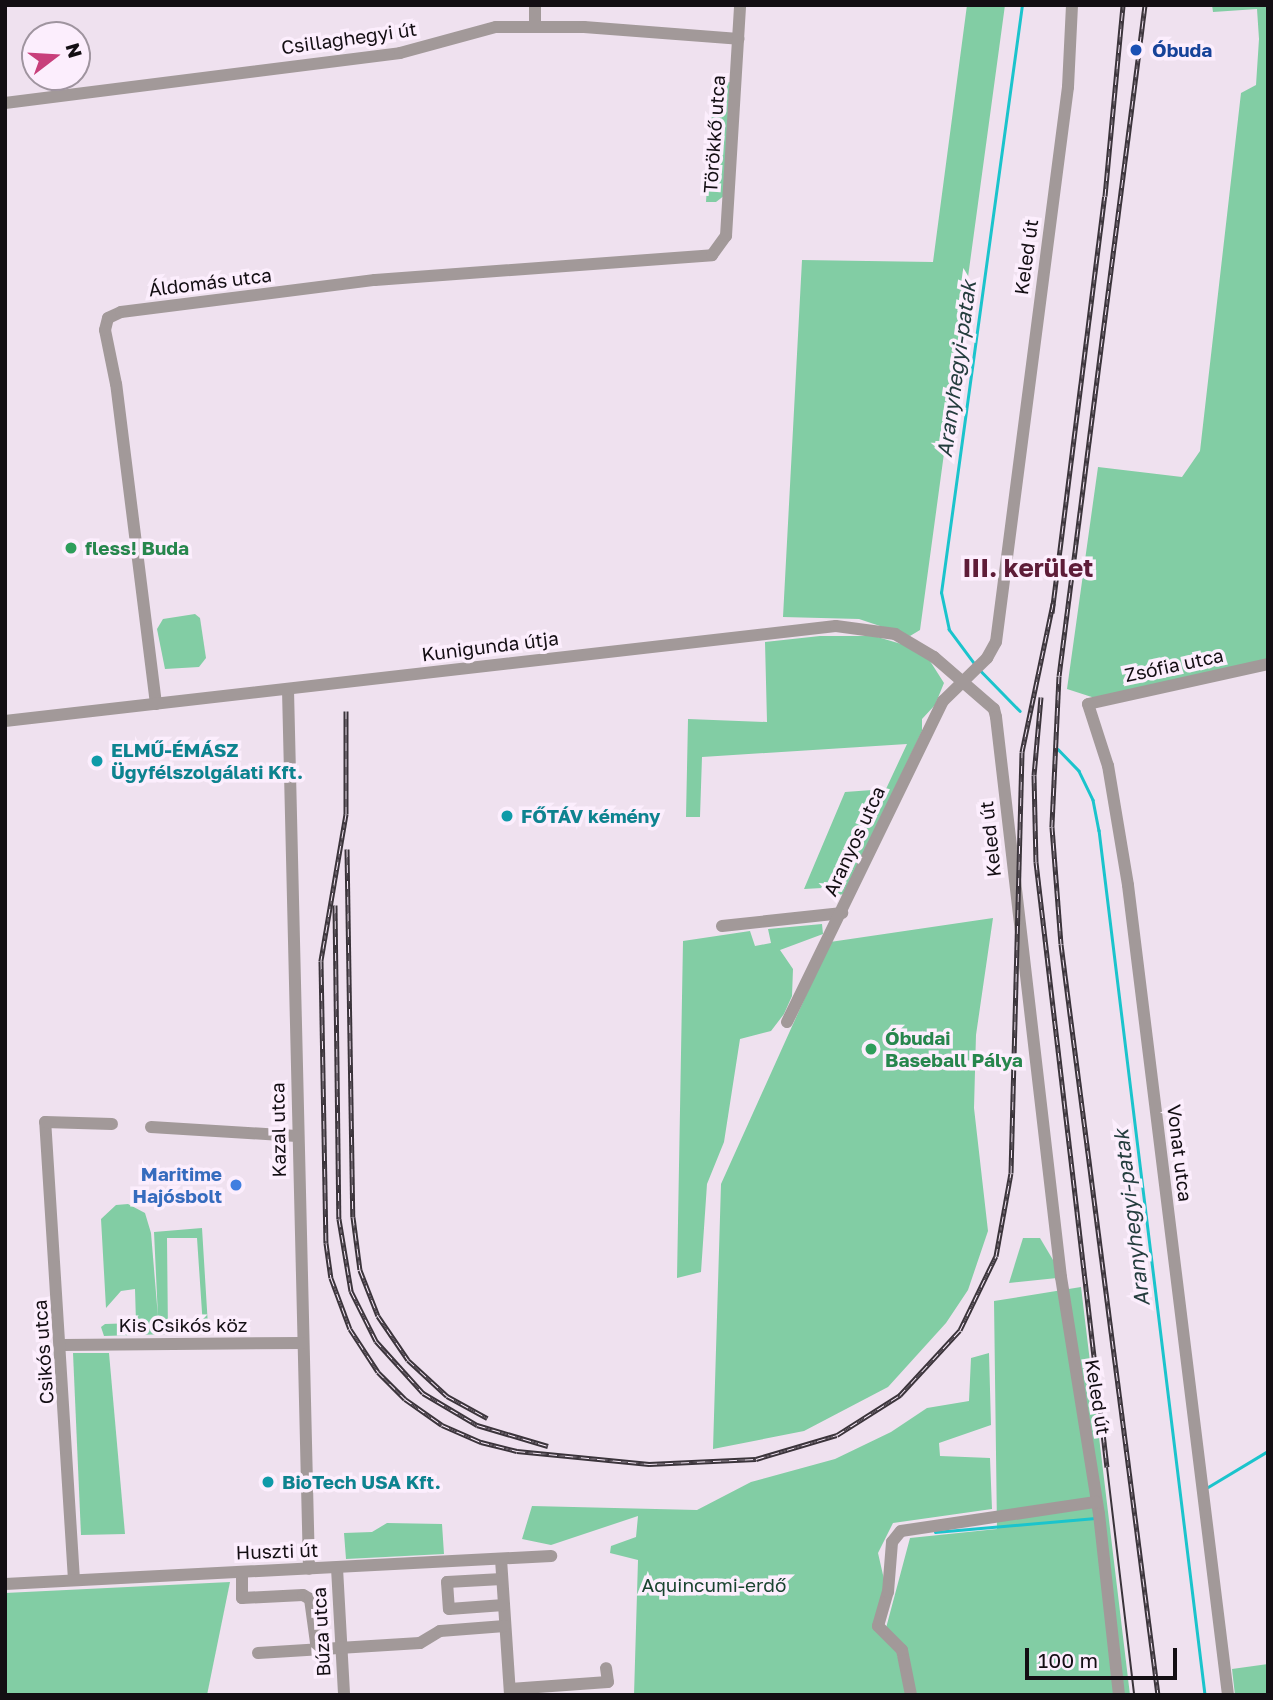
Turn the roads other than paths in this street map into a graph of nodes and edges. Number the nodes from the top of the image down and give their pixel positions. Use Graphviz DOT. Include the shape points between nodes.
graph roads {
  1 [pos="535,5"];
  2 [pos="740,5"];
  3 [pos="1072,5"];
  4 [pos="535,26"];
  5 [pos="739,39"];
  6 [pos="5,103"];
  7 [pos="706,256"];
  8 [pos="1268,664"];
  9 [pos="967,679"];
  10 [pos="288,690"];
  11 [pos="156,704"];
  12 [pos="1088,704"];
  13 [pos="5,721"];
  14 [pos="842,913"];
  15 [pos="722,926"];
  16 [pos="787,1022"];
  17 [pos="112,1124"];
  18 [pos="151,1128"];
  19 [pos="297,1136"];
  20 [pos="303,1343"];
  21 [pos="63,1345"];
  22 [pos="1099,1513"];
  23 [pos="551,1556"];
  24 [pos="501,1559"];
  25 [pos="337,1568"];
  26 [pos="309,1569"];
  27 [pos="242,1572"];
  28 [pos="502,1579"];
  29 [pos="74,1580"];
  30 [pos="5,1584"];
  31 [pos="504,1605"];
  32 [pos="505,1626"];
  33 [pos="341,1648"];
  34 [pos="322,1649"];
  35 [pos="258,1653"];
  36 [pos="606,1668"];
  37 [pos="510,1692"];
  38 [pos="344,1695"];
  39 [pos="911,1695"];
  40 [pos="1119,1695"];
  41 [pos="1228,1695"];
  1 -- 4 [label="street"];
  2 -- 5 [label="street, Törökkő utca"];
  3 -- 9 [label="street, Keled út" via="1068,88 996,642"];
  4 -- 5 [label="street, Csillaghegyi út"];
  4 -- 6 [label="street, Csillaghegyi út" via="474,30 400,53"];
  5 -- 7 [label="street, Törökkő utca" via="726,236 717,252"];
  7 -- 11 [label="street, Áldomás utca" via="374,279 112,315 105,330 116,384"];
  8 -- 12 [label="street, Zsófia utca"];
  9 -- 10 [label="street, Kunigunda útja" via="902,637 836,626"];
  9 -- 14 [label="street, Aranyos utca" via="943,701"];
  9 -- 22 [label="street, Keled út" via="996,717 1063,1289"];
  10 -- 11 [label="street, Kunigunda útja"];
  10 -- 19 [label="street, Kazal utca"];
  11 -- 13 [label="street, Kunigunda útja"];
  12 -- 41 [label="street, Vonat utca" via="1108,766 1128,885"];
  14 -- 15 [label="street"];
  14 -- 16 [label="street, Aranyos utca"];
  17 -- 21 [label="street, Csikós utca" via="45,1122"];
  18 -- 19 [label="street"];
  19 -- 20 [label="street, Kazal utca"];
  20 -- 21 [label="street, Kis Csikós köz"];
  20 -- 26 [label="street, Kazal utca"];
  21 -- 29 [label="street, Csikós utca"];
  22 -- 39 [label="street" via="901,1531 892,1542 888,1592 878,1626 902,1650"];
  22 -- 40 [label="street, Keled út"];
  23 -- 24 [label="street, Huszti út"];
  24 -- 25 [label="street, Huszti út"];
  24 -- 28 [label="street"];
  25 -- 26 [label="street, Huszti út"];
  25 -- 33 [label="street, Búza utca"];
  26 -- 27 [label="street, Huszti út"];
  27 -- 29 [label="street, Huszti út"];
  27 -- 34 [label="street" via="242,1598 303,1595 310,1599 316,1643"];
  28 -- 31 [label="street"];
  28 -- 31 [label="street" via="447,1582 449,1609"];
  29 -- 30 [label="street, Huszti út"];
  31 -- 32 [label="street"];
  32 -- 33 [label="street" via="440,1631 420,1643"];
  32 -- 37 [label="street"];
  33 -- 34 [label="street"];
  33 -- 38 [label="street, Búza utca"];
  34 -- 35 [label="street"];
  36 -- 37 [label="street" via="608,1682"];
}
